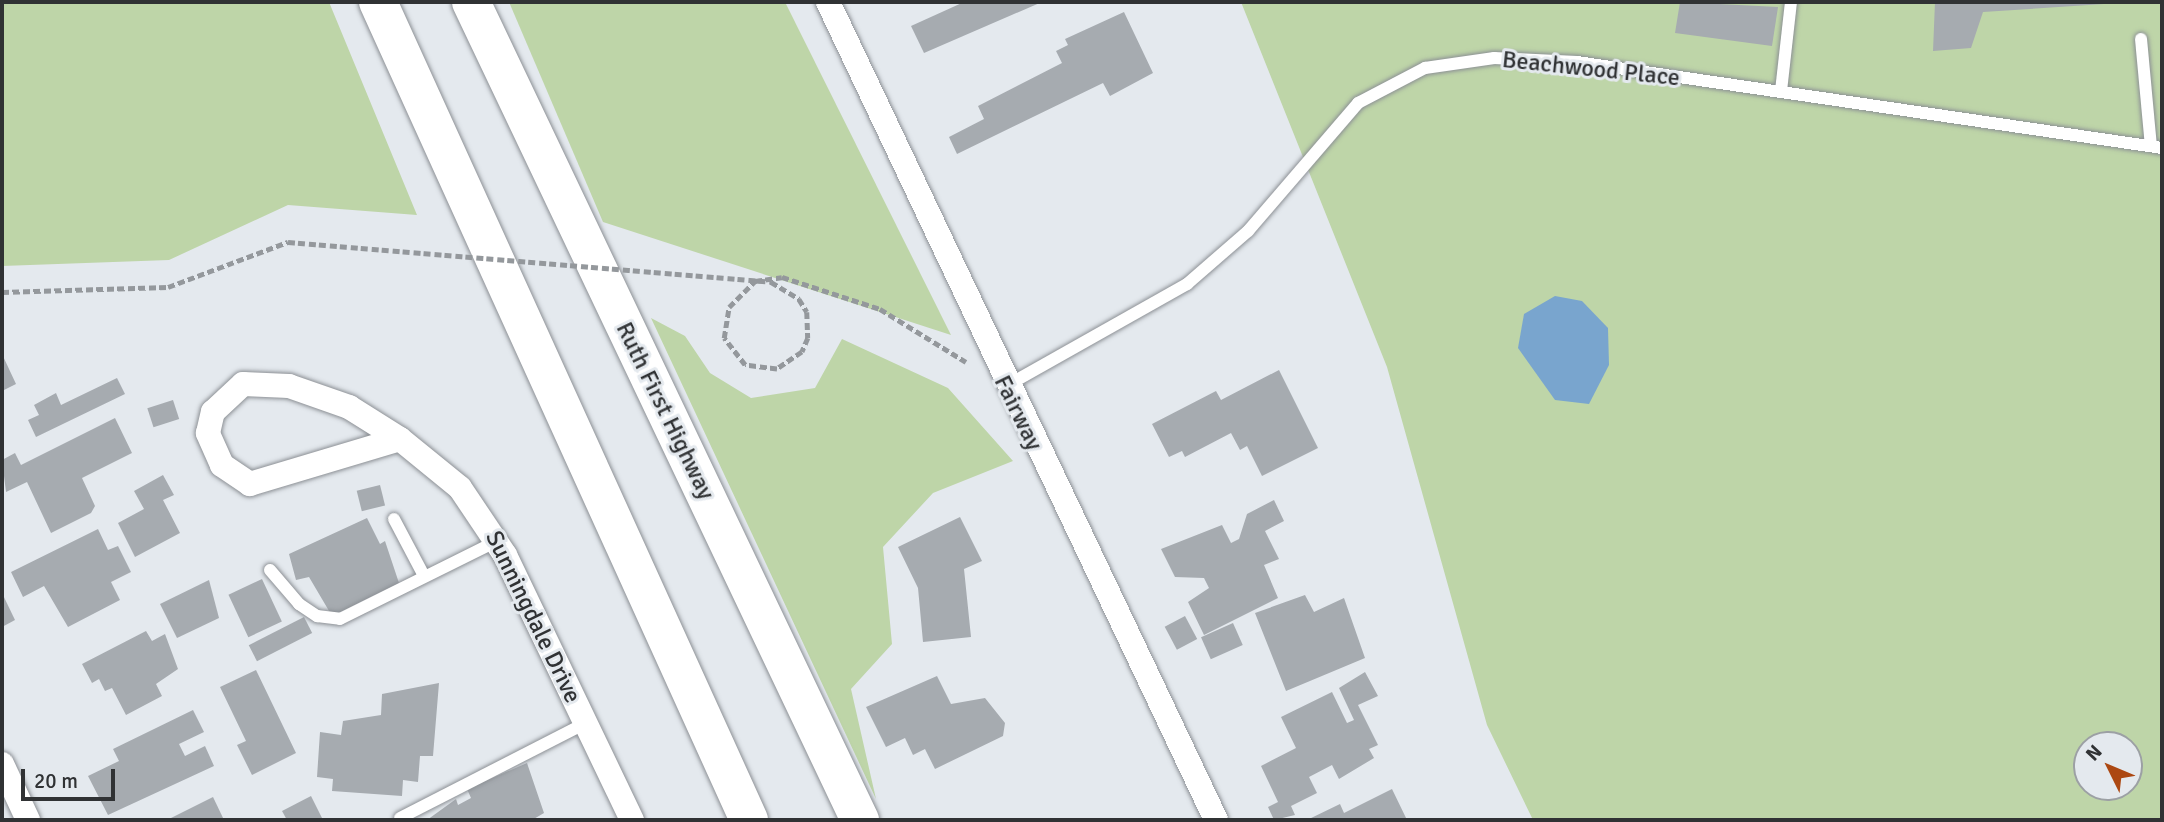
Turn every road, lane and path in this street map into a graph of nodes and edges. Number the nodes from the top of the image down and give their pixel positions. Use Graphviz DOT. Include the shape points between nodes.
graph roads {
  1 [pos="378,2"];
  2 [pos="471,2"];
  3 [pos="828,2"];
  4 [pos="1791,2"];
  5 [pos="2141,39"];
  6 [pos="1781,91"];
  7 [pos="2157,147"];
  8 [pos="2,292"];
  9 [pos="1005,386"];
  10 [pos="400,439"];
  11 [pos="394,519"];
  12 [pos="497,541"];
  13 [pos="270,570"];
  14 [pos="424,576"];
  15 [pos="586,723"];
  16 [pos="2,764"];
  17 [pos="400,818"];
  18 [pos="28,820"];
  19 [pos="632,820"];
  20 [pos="749,820"];
  21 [pos="860,820"];
  22 [pos="1216,820"];
  1 -- 20 [label="highway"];
  2 -- 21 [label="highway, Ruth First Highway"];
  3 -- 9 [label="street, Fairway"];
  4 -- 6 [label="lane"];
  5 -- 7 [label="lane"];
  6 -- 7 [label="lane, Beachwood Place"];
  6 -- 9 [label="lane, Beachwood Place" via="1577,62 1494,58 1425,68 1358,103 1248,231 1187,284"];
  8 -- 9 [label="path, bridge" via="168,287 288,242 771,282 788,288 807,312 802,352 777,369 745,365 724,338 723,321 735,297 755,281 782,277 880,309"];
  9 -- 22 [label="street, Fairway"];
  10 -- 10 [label="street, Sunningdale Drive" via="349,407 263,381 225,396 208,433 222,465 250,484"];
  10 -- 12 [label="street, Sunningdale Drive" via="460,488"];
  11 -- 14 [label="lane"];
  12 -- 14 [label="lane"];
  12 -- 15 [label="street, Sunningdale Drive"];
  13 -- 14 [label="lane" via="299,604 317,616 340,620"];
  15 -- 17 [label="lane"];
  15 -- 19 [label="street, Sunningdale Drive"];
  16 -- 18 [label="street"];
}
